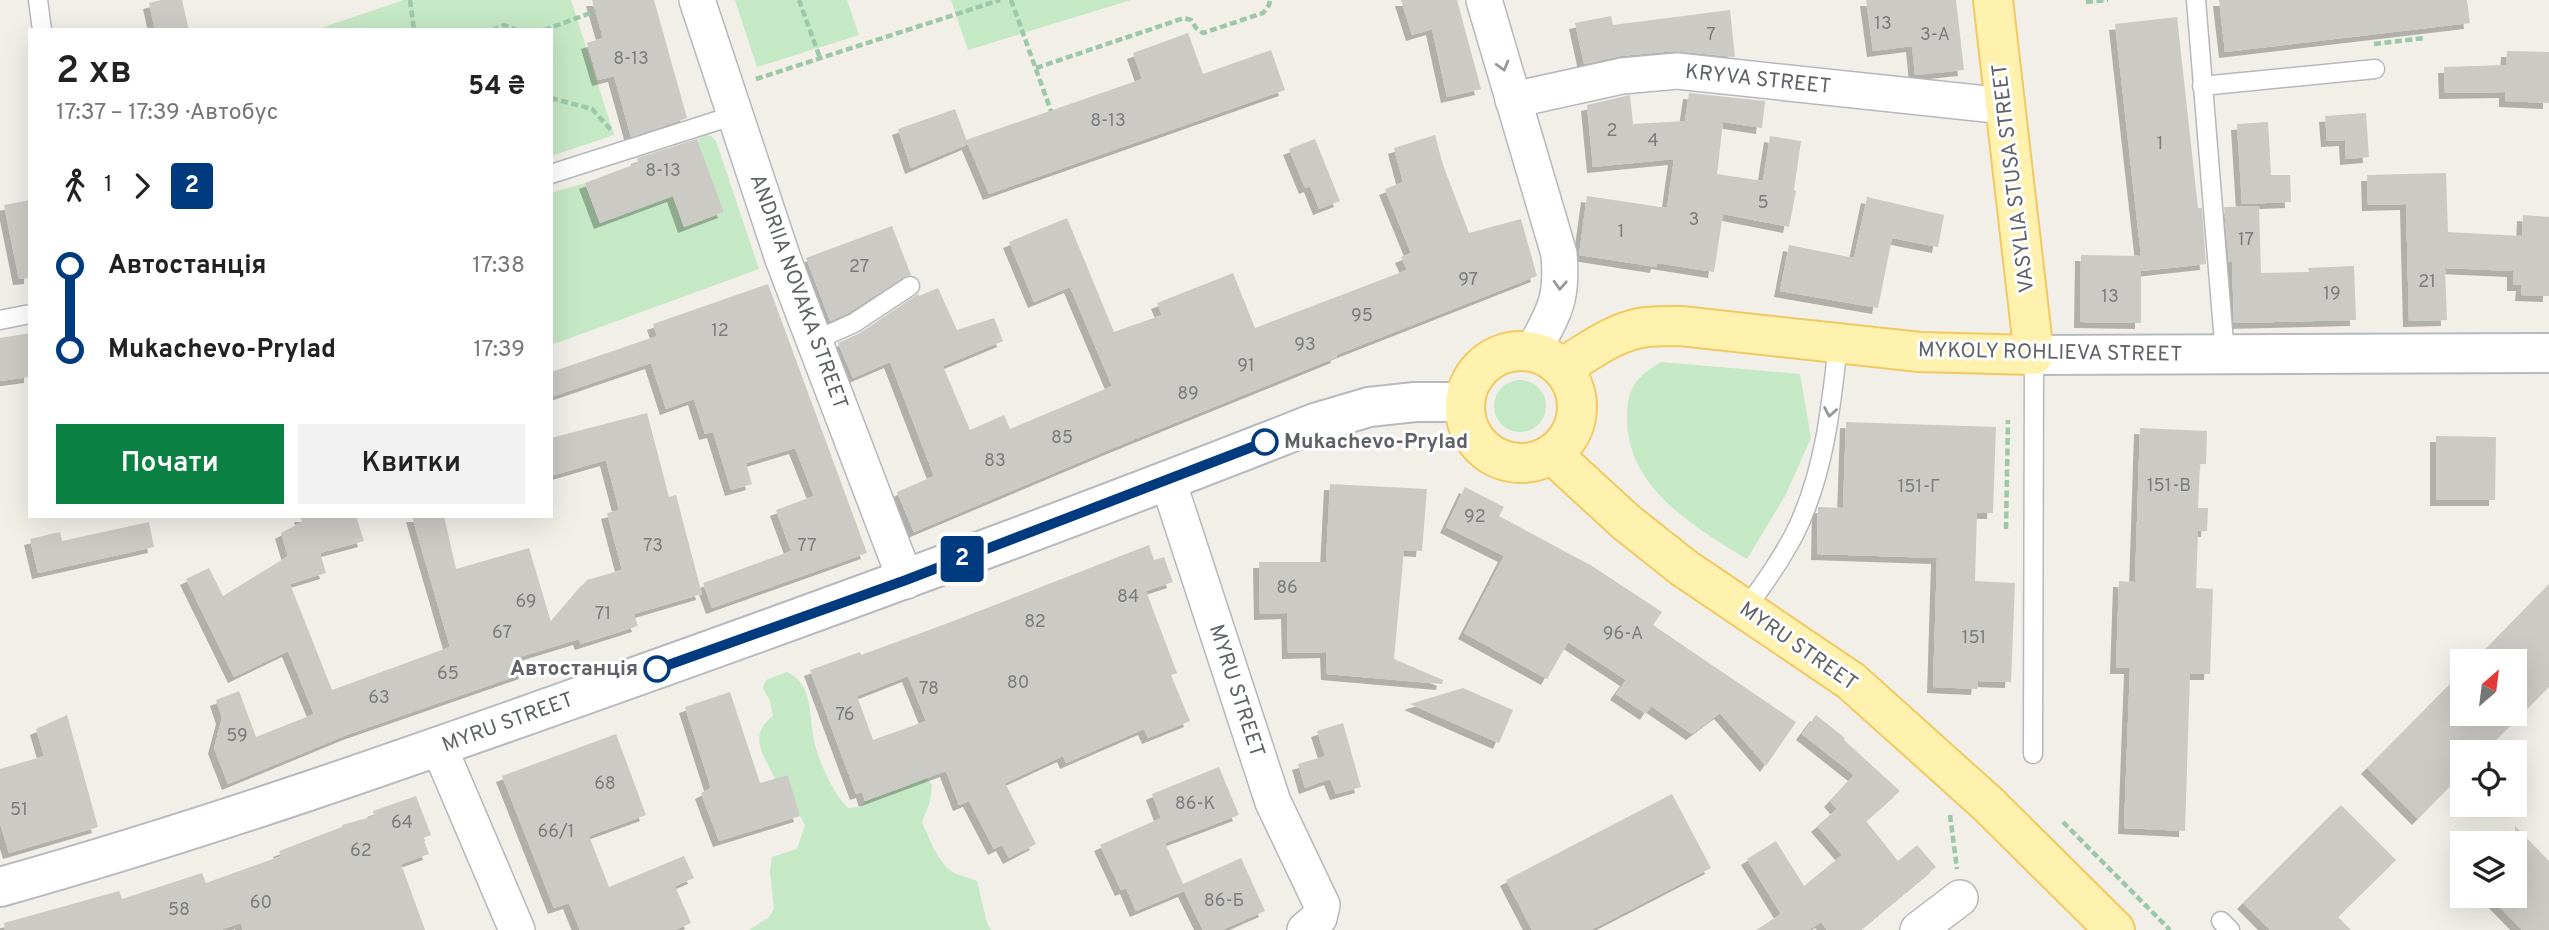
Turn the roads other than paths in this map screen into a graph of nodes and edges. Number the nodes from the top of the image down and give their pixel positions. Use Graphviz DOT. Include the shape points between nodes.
graph roads {
  1 [pos="38,0"];
  2 [pos="697,0"];
  3 [pos="1484,0"];
  4 [pos="1993,0"];
  5 [pos="2196,0"];
  6 [pos="42,28"];
  7 [pos="2375,69"];
  8 [pos="2202,86"];
  9 [pos="1513,100"];
  10 [pos="2005,106"];
  11 [pos="735,115"];
  12 [pos="553,173"];
  13 [pos="910,286"];
  14 [pos="28,314"];
  15 [pos="0,320"];
  16 [pos="814,341"];
  17 [pos="1838,344"];
  18 [pos="2549,353"];
  19 [pos="2034,355"];
  20 [pos="2225,355"];
  21 [pos="1548,360"];
  22 [pos="1464,402"];
  23 [pos="1552,454"];
  24 [pos="1168,481"];
  25 [pos="906,580"];
  26 [pos="1745,610"];
  27 [pos="439,747"];
  28 [pos="2032,754"];
  29 [pos="0,887"];
  30 [pos="1960,898"];
  31 [pos="517,930"];
  32 [pos="1305,930"];
  33 [pos="1918,930"];
  34 [pos="2115,930"];
  1 -- 6 [label="lane"];
  2 -- 11 [label="street, ANDRIIA NOVAKA STREET"];
  3 -- 9 [label="street, one-way"];
  4 -- 10 [label="main road, VASYLIA STUSA STREET"];
  5 -- 8 [label="lane"];
  7 -- 8 [label="lane"];
  8 -- 20 [label="lane"];
  9 -- 10 [label="street, KRYVA STREET" via="1622,76 1677,71"];
  9 -- 21 [label="street, one-way" via="1559,254 1560,296 1551,319"];
  10 -- 19 [label="main road, VASYLIA STUSA STREET"];
  11 -- 12 [label="lane"];
  11 -- 16 [label="street, ANDRIIA NOVAKA STREET"];
  13 -- 16 [label="lane" via="854,323"];
  14 -- 15 [label="lane"];
  16 -- 25 [label="street, ANDRIIA NOVAKA STREET"];
  17 -- 19 [label="main road, MYKOLY ROHLIEVA STREET"];
  17 -- 21 [label="main road, MYKOLY ROHLIEVA STREET" via="1681,326 1645,327"];
  17 -- 26 [label="lane, one-way" via="1832,406 1812,490 1780,560"];
  18 -- 20 [label="main road, MYKOLY ROHLIEVA STREET"];
  19 -- 20 [label="main road, MYKOLY ROHLIEVA STREET"];
  19 -- 28 [label="lane"];
  21 -- 22 [label="main road" via="1516,350 1499,354 1473,375"];
  21 -- 23 [label="main road" via="1572,383 1577,400 1570,434"];
  22 -- 23 [label="main road" via="1469,427 1493,456 1528,464"];
  22 -- 24 [label="main road, MYRU STREET" via="1369,407 1315,423"];
  23 -- 26 [label="main road, MYRU STREET" via="1626,522"];
  24 -- 25 [label="main road, MYRU STREET"];
  24 -- 32 [label="street, MYRU STREET" via="1273,802 1322,905 1320,918"];
  25 -- 27 [label="main road, MYRU STREET"];
  26 -- 34 [label="main road, MYRU STREET" via="1851,681 1943,762"];
  27 -- 29 [label="main road, MYRU STREET"];
  27 -- 31 [label="street"];
  30 -- 33 [label="street"];
}
